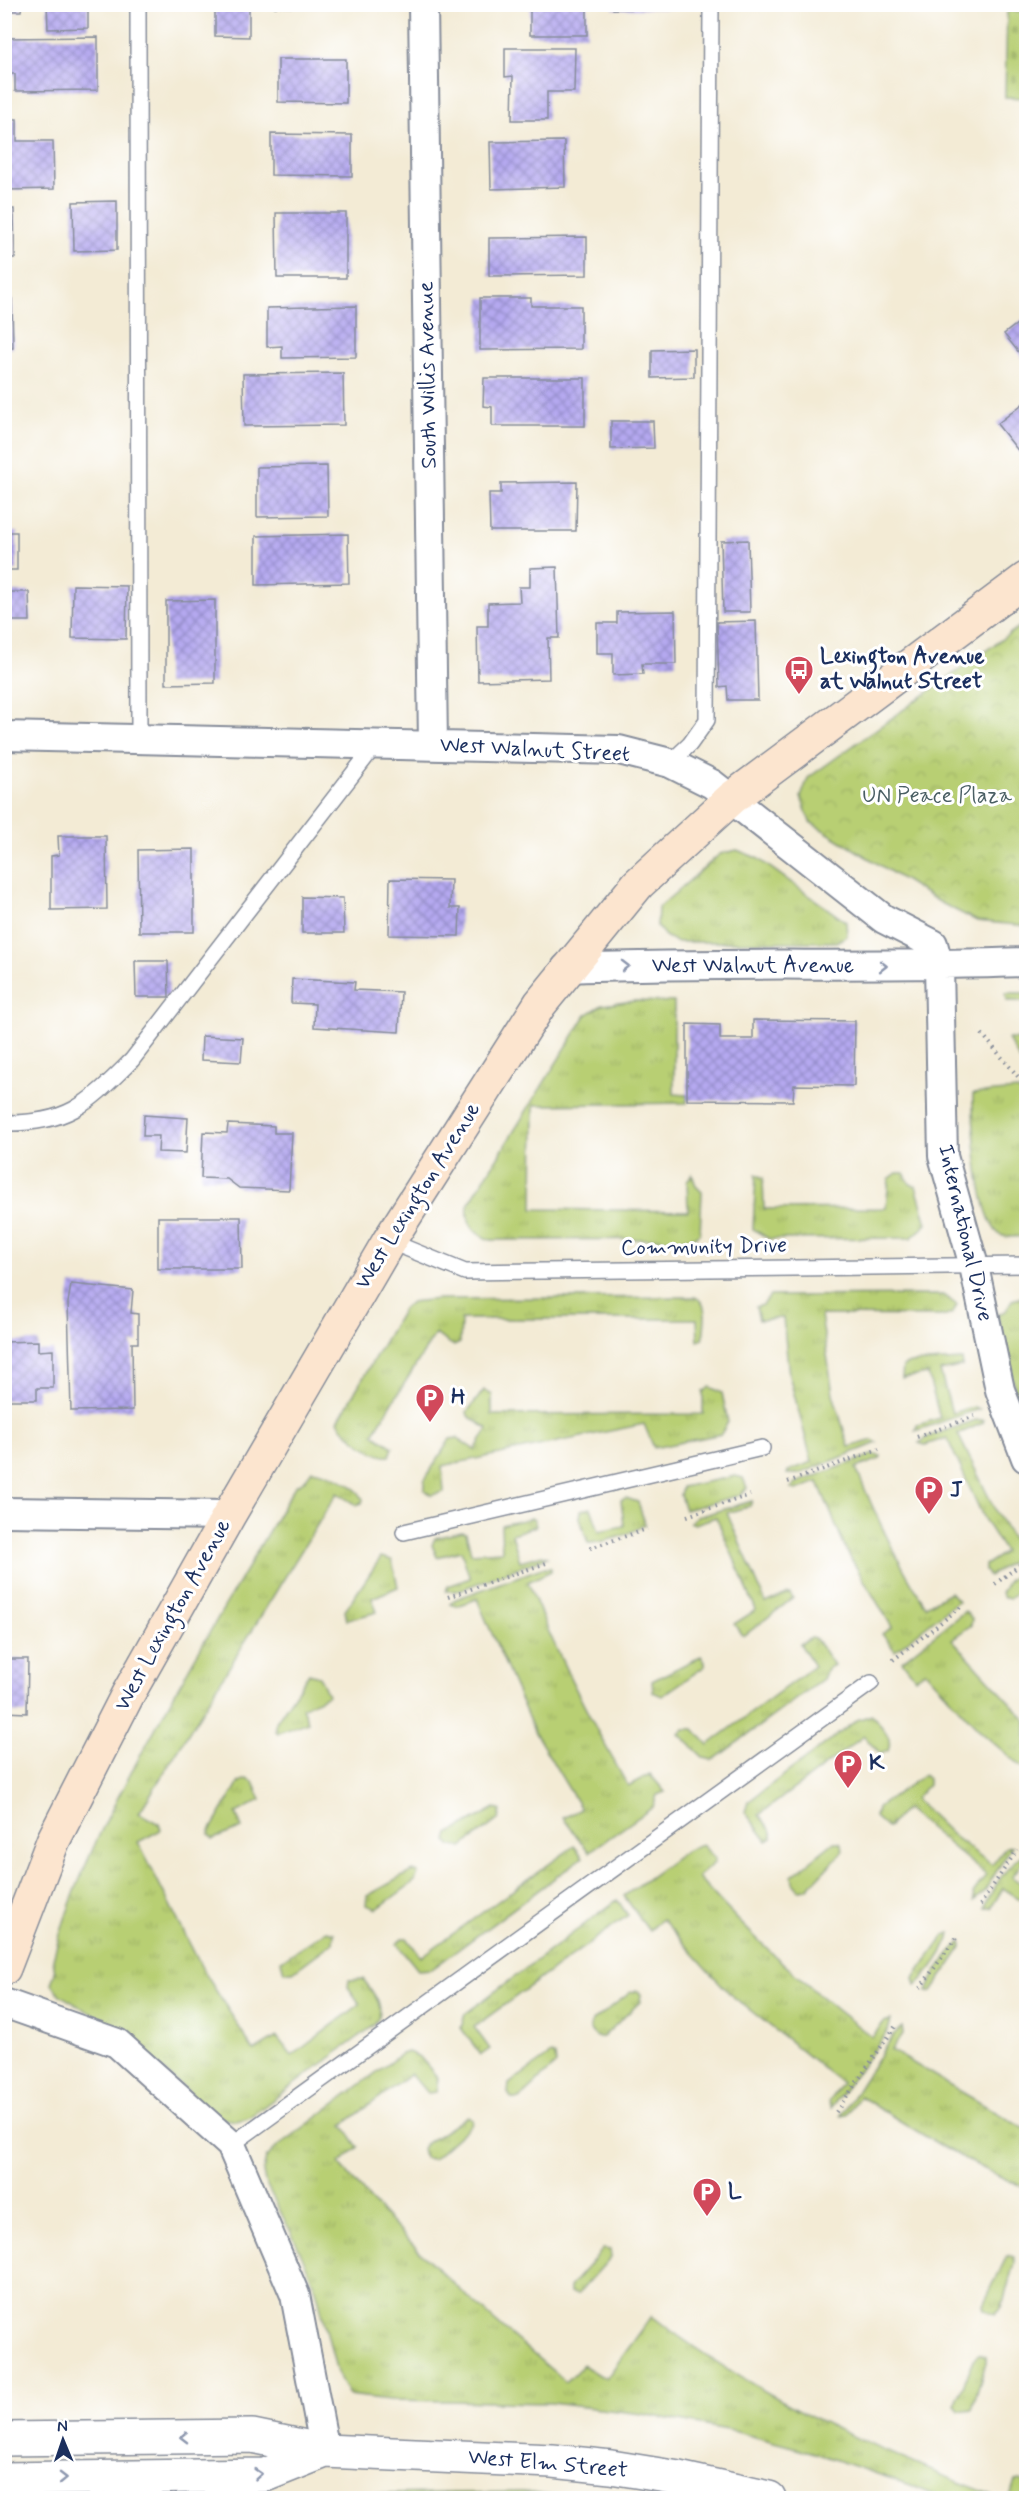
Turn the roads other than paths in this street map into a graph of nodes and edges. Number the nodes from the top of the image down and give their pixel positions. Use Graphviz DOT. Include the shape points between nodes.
graph roads {
  1 [pos="138,4"];
  2 [pos="423,4"];
  3 [pos="711,4"];
  4 [pos="1026,579"];
  5 [pos="4,736"];
  6 [pos="139,739"];
  7 [pos="376,744"];
  8 [pos="433,745"];
  9 [pos="670,763"];
  10 [pos="732,798"];
  11 [pos="1026,962"];
  12 [pos="939,966"];
  13 [pos="566,968"];
  14 [pos="4,1124"];
  15 [pos="389,1241"];
  16 [pos="1026,1265"];
  17 [pos="974,1266"];
  18 [pos="762,1448"];
  19 [pos="1026,1458"];
  20 [pos="4,1512"];
  21 [pos="229,1515"];
  22 [pos="404,1532"];
  23 [pos="871,1683"];
  24 [pos="4,1968"];
  25 [pos="4,2003"];
  26 [pos="231,2145"];
  27 [pos="4,2439"];
  28 [pos="325,2451"];
  29 [pos="4,2479"];
  30 [pos="769,2499"];
  1 -- 6 [label="lane"];
  2 -- 8 [label="street, South Willis Avenue"];
  3 -- 9 [label="lane" via="707,720"];
  4 -- 10 [label="main road, West Lexington Avenue"];
  5 -- 6 [label="street, West Walnut Street"];
  6 -- 7 [label="street, West Walnut Street"];
  7 -- 8 [label="street, West Walnut Street"];
  7 -- 14 [label="lane" via="132,1060 88,1102 57,1119"];
  8 -- 9 [label="street, West Walnut Street" via="620,750"];
  9 -- 10 [label="street, West Walnut Street"];
  10 -- 12 [label="street, West Walnut Street" via="884,919 933,944"];
  10 -- 13 [label="main road, West Lexington Avenue" via="638,884"];
  11 -- 12 [label="street"];
  13 -- 12 [label="street, West Walnut Avenue, one-way"];
  12 -- 17 [label="street, International Drive" via="943,1156"];
  13 -- 15 [label="main road, West Lexington Avenue"];
  15 -- 17 [label="lane, Community Drive" via="465,1272"];
  15 -- 21 [label="main road, West Lexington Avenue"];
  16 -- 17 [label="lane, Community Drive"];
  17 -- 19 [label="street, International Drive" via="1000,1390"];
  18 -- 22 [label="lane"];
  20 -- 21 [label="street"];
  21 -- 24 [label="main road, West Lexington Avenue" via="128,1694 53,1841"];
  23 -- 26 [label="lane"];
  25 -- 26 [label="street" via="117,2043"];
  26 -- 28 [label="street" via="295,2295"];
  28 -- 27 [label="street, West Elm Street, one-way" via="252,2436"];
  29 -- 28 [label="street, West Elm Street, one-way" via="265,2475"];
  28 -- 30 [label="street, West Elm Street" via="611,2467"];
}
